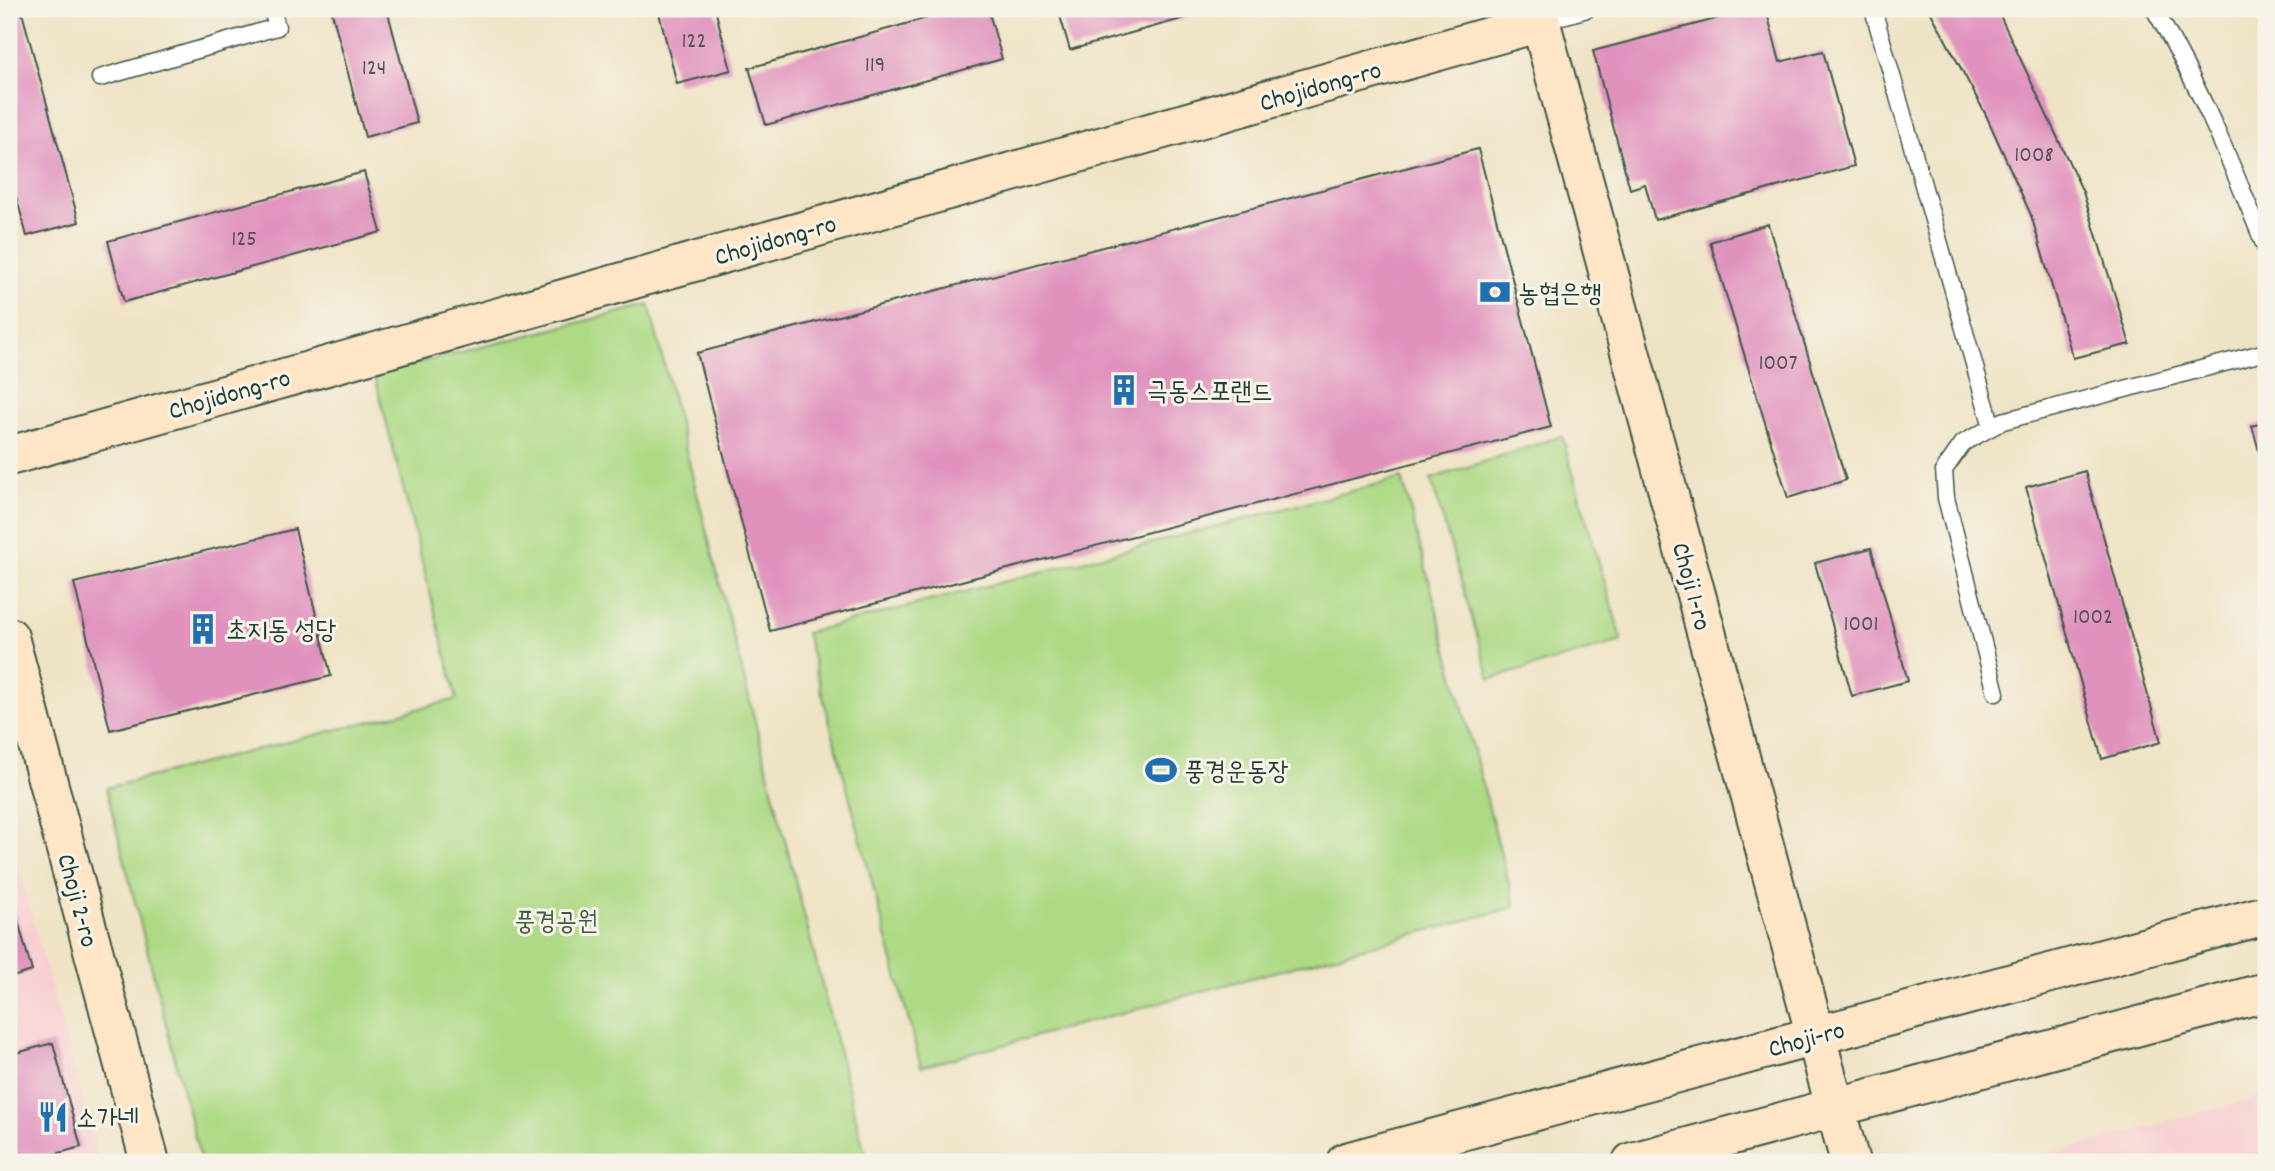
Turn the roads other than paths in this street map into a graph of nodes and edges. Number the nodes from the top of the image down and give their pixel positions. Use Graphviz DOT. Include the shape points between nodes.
graph roads {
  1 [pos="272,9"];
  2 [pos="1587,9"];
  3 [pos="1873,9"];
  4 [pos="2154,9"];
  5 [pos="1539,15"];
  6 [pos="100,78"];
  7 [pos="2266,248"];
  8 [pos="2266,352"];
  9 [pos="1992,427"];
  10 [pos="9,456"];
  11 [pos="9,637"];
  12 [pos="1996,693"];
  13 [pos="2266,915"];
  14 [pos="2266,992"];
  15 [pos="1815,1035"];
  16 [pos="1835,1108"];
  17 [pos="150,1162"];
  18 [pos="1346,1162"];
  19 [pos="1632,1162"];
  20 [pos="1850,1162"];
  1 -- 6 [label="lane" via="277,27"];
  2 -- 5 [label="lane"];
  3 -- 9 [label="lane"];
  4 -- 7 [label="lane" via="2233,167"];
  5 -- 10 [label="street, Chojidong-ro"];
  5 -- 15 [label="street, Choji 1-ro"];
  8 -- 9 [label="lane"];
  9 -- 12 [label="lane" via="1963,443 1944,470 1946,498"];
  11 -- 17 [label="street, Choji 2-ro"];
  13 -- 15 [label="street, Choji-ro"];
  14 -- 16 [label="street"];
  15 -- 16 [label="street, Choji 1-ro"];
  15 -- 18 [label="street, Choji-ro"];
  16 -- 19 [label="street"];
  16 -- 20 [label="street, Choji 1-ro"];
}
